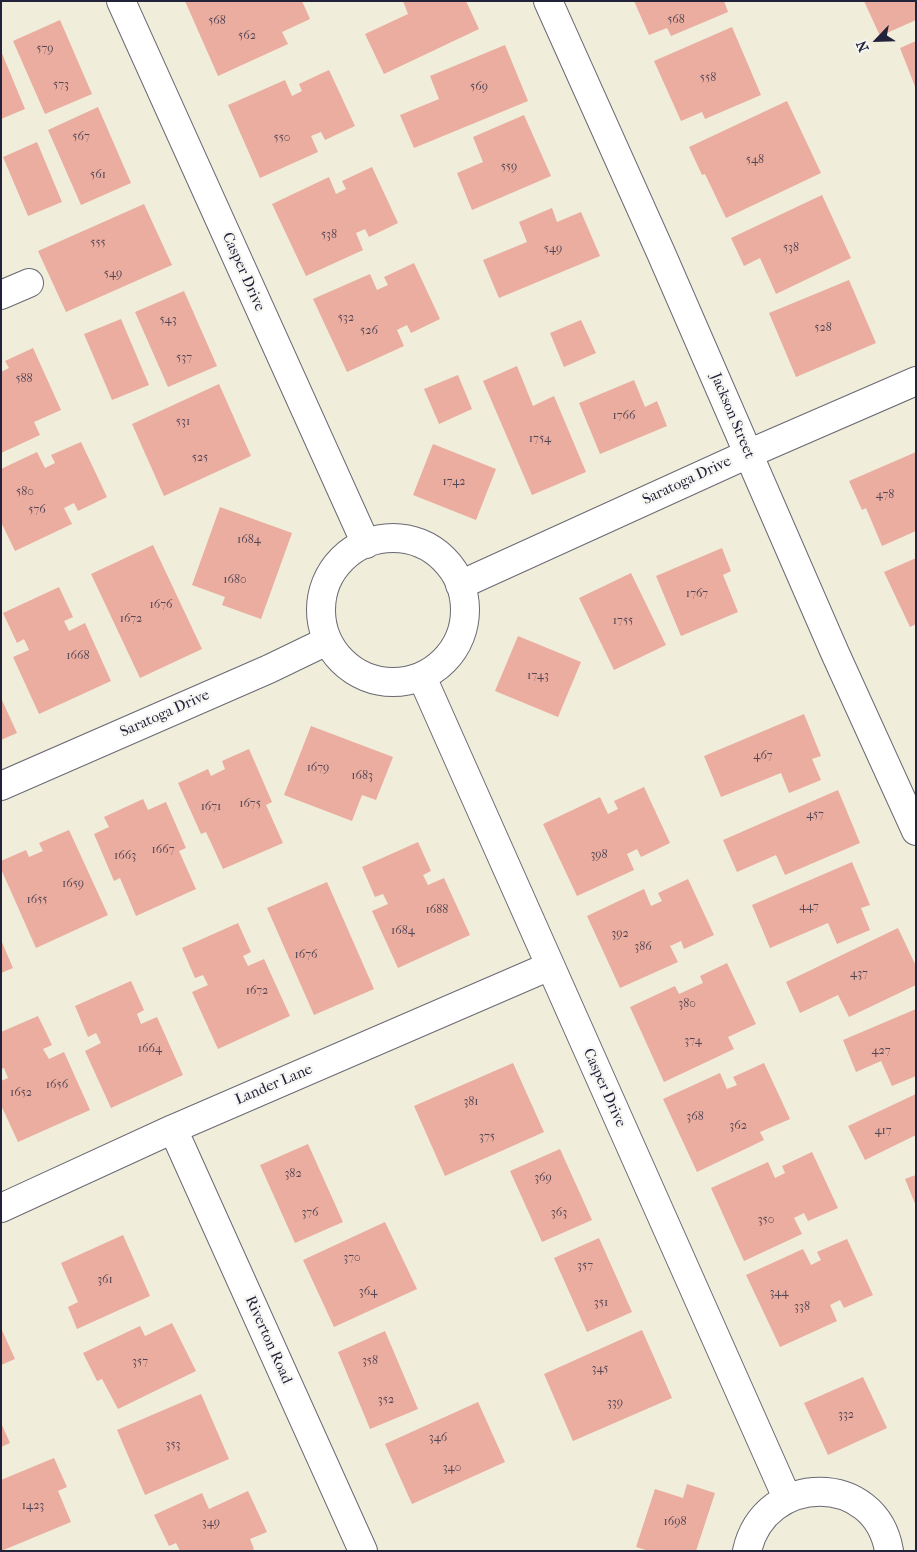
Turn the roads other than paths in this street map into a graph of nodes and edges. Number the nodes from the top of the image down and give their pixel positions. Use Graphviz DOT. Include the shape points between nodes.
graph roads {
  1 [pos="121,1"];
  2 [pos="548,1"];
  3 [pos="29,283"];
  4 [pos="1,295"];
  5 [pos="916,381"];
  6 [pos="748,454"];
  7 [pos="366,544"];
  8 [pos="460,585"];
  9 [pos="328,641"];
  10 [pos="422,677"];
  11 [pos="1,786"];
  12 [pos="916,832"];
  13 [pos="550,966"];
  14 [pos="173,1129"];
  15 [pos="1,1208"];
  16 [pos="787,1498"];
  17 [pos="363,1551"];
  18 [pos="747,1551"];
  19 [pos="889,1551"];
  1 -- 7 [label="street, Casper Drive"];
  2 -- 6 [label="street, Jackson Street"];
  3 -- 4 [label="street"];
  5 -- 6 [label="street, Saratoga Drive"];
  6 -- 8 [label="street, Saratoga Drive"];
  6 -- 12 [label="street, Jackson Street"];
  7 -- 8 [label="street" via="385,538 422,544 451,568"];
  7 -- 9 [label="street" via="346,555 332,572 323,592 321,615"];
  8 -- 10 [label="street" via="465,606 463,628 455,648 440,665"];
  9 -- 10 [label="street" via="338,657 355,672 376,681 400,683"];
  9 -- 11 [label="street, Saratoga Drive"];
  10 -- 13 [label="street, Casper Drive"];
  13 -- 14 [label="street, Lander Lane"];
  13 -- 16 [label="street, Casper Drive"];
  14 -- 15 [label="street, Lander Lane"];
  14 -- 17 [label="street, Riverton Road"];
  16 -- 18 [label="street" via="769,1510 755,1528"];
  16 -- 19 [label="street" via="807,1492 828,1492 848,1497 865,1508 879,1524"];
}
